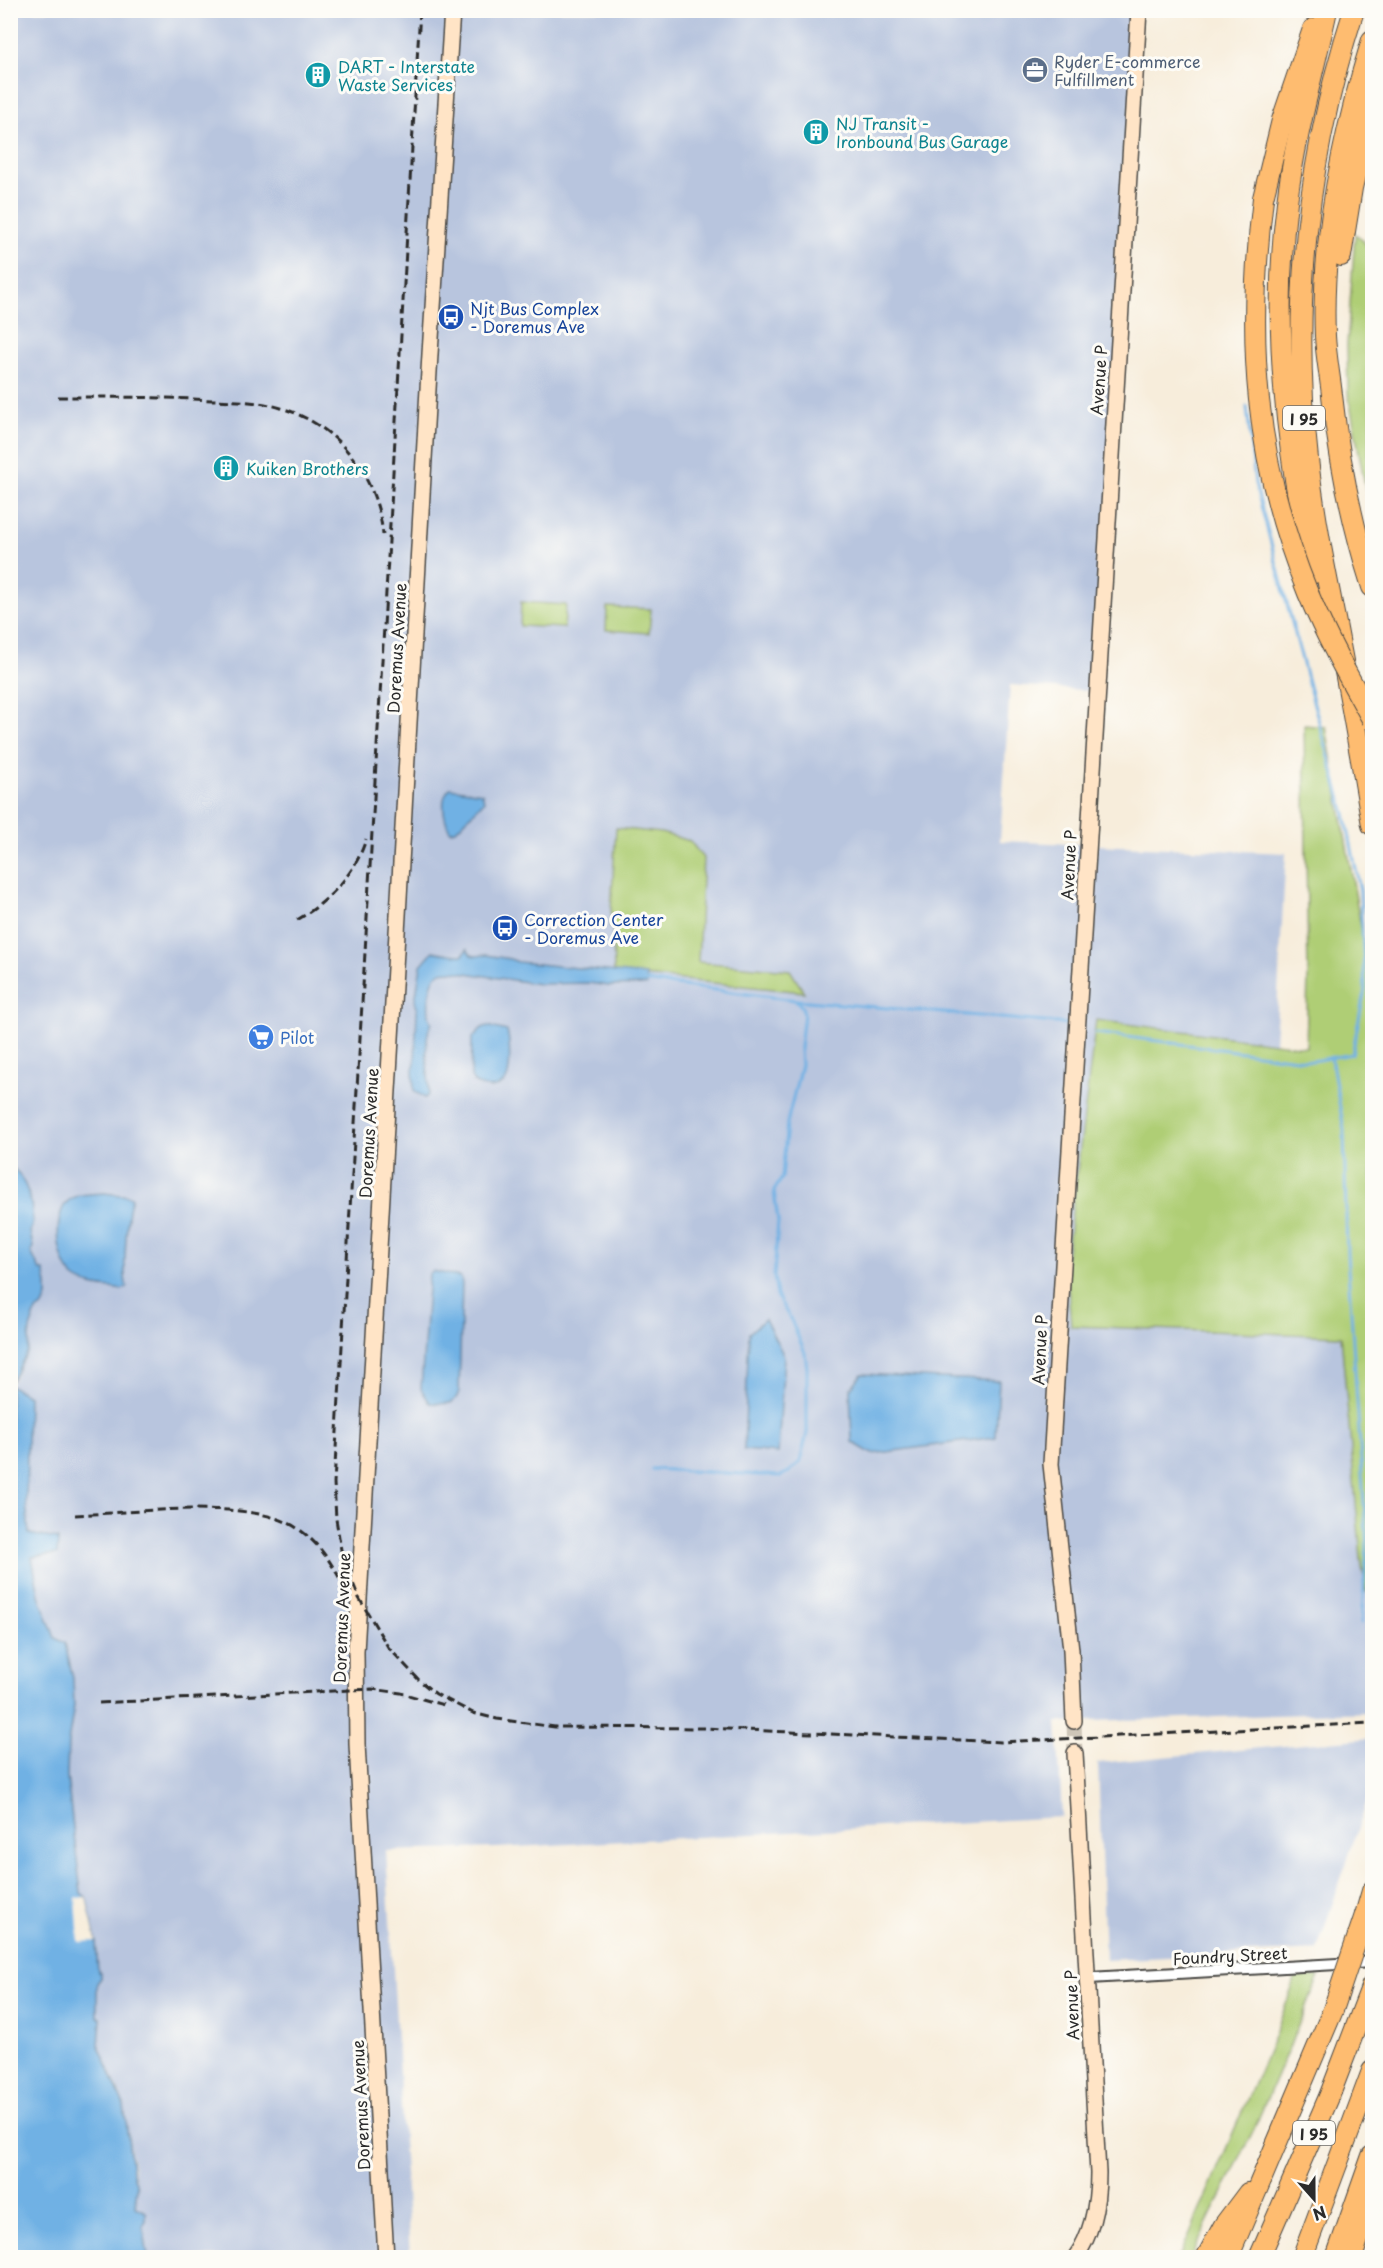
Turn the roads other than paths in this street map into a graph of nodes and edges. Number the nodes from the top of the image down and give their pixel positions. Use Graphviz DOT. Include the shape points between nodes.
graph roads {
  1 [pos="452,10"];
  2 [pos="1139,10"];
  3 [pos="1322,10"];
  4 [pos="1327,10"];
  5 [pos="1354,10"];
  6 [pos="1372,40"];
  7 [pos="1372,104"];
  8 [pos="1332,396"];
  9 [pos="1372,587"];
  10 [pos="1372,719"];
  11 [pos="1369,805"];
  12 [pos="1372,825"];
  13 [pos="1074,1721"];
  14 [pos="1075,1753"];
  15 [pos="1372,1891"];
  16 [pos="1372,1962"];
  17 [pos="1089,1978"];
  18 [pos="1372,1985"];
  19 [pos="1372,2071"];
  20 [pos="1372,2156"];
  21 [pos="1268,2167"];
  22 [pos="1372,2196"];
  23 [pos="1077,2255"];
  24 [pos="387,2258"];
  25 [pos="1206,2258"];
  26 [pos="1228,2258"];
  27 [pos="1259,2258"];
  28 [pos="1302,2258"];
  29 [pos="1336,2258"];
  30 [pos="1352,2258"];
  1 -- 24 [label="main road, Doremus Avenue" via="356,1653 357,1744"];
  2 -- 13 [label="main road, Avenue P" via="1051,1464 1071,1650"];
  3 -- 10 [label="highway, bridge" via="1282,120 1263,198 1254,336 1258,404 1285,529 1327,635"];
  4 -- 11 [label="highway" via="1298,133 1287,204 1281,267 1281,356 1288,437 1304,534 1348,746"];
  5 -- 11 [label="highway, I 95" via="1329,100 1313,180 1304,249 1301,343 1305,438 1314,508"];
  6 -- 8 [label="highway, I 95" via="1345,140 1331,230 1325,337"];
  7 -- 8 [label="highway, I 95" via="1344,231"];
  8 -- 9 [label="highway, I 95" via="1346,492"];
  11 -- 12 [label="highway, I 95"];
  14 -- 17 [label="main road, Avenue P"];
  15 -- 21 [label="highway, I 95, bridge" via="1333,2010"];
  16 -- 17 [label="street, Foundry Street"];
  17 -- 23 [label="main road, Avenue P" via="1098,2186 1091,2227"];
  18 -- 27 [label="highway, I 95" via="1320,2119"];
  19 -- 28 [label="highway, I 95"];
  20 -- 29 [label="highway"];
  21 -- 25 [label="highway" via="1224,2224"];
  21 -- 26 [label="highway, I 95"];
  22 -- 30 [label="highway"];
}
